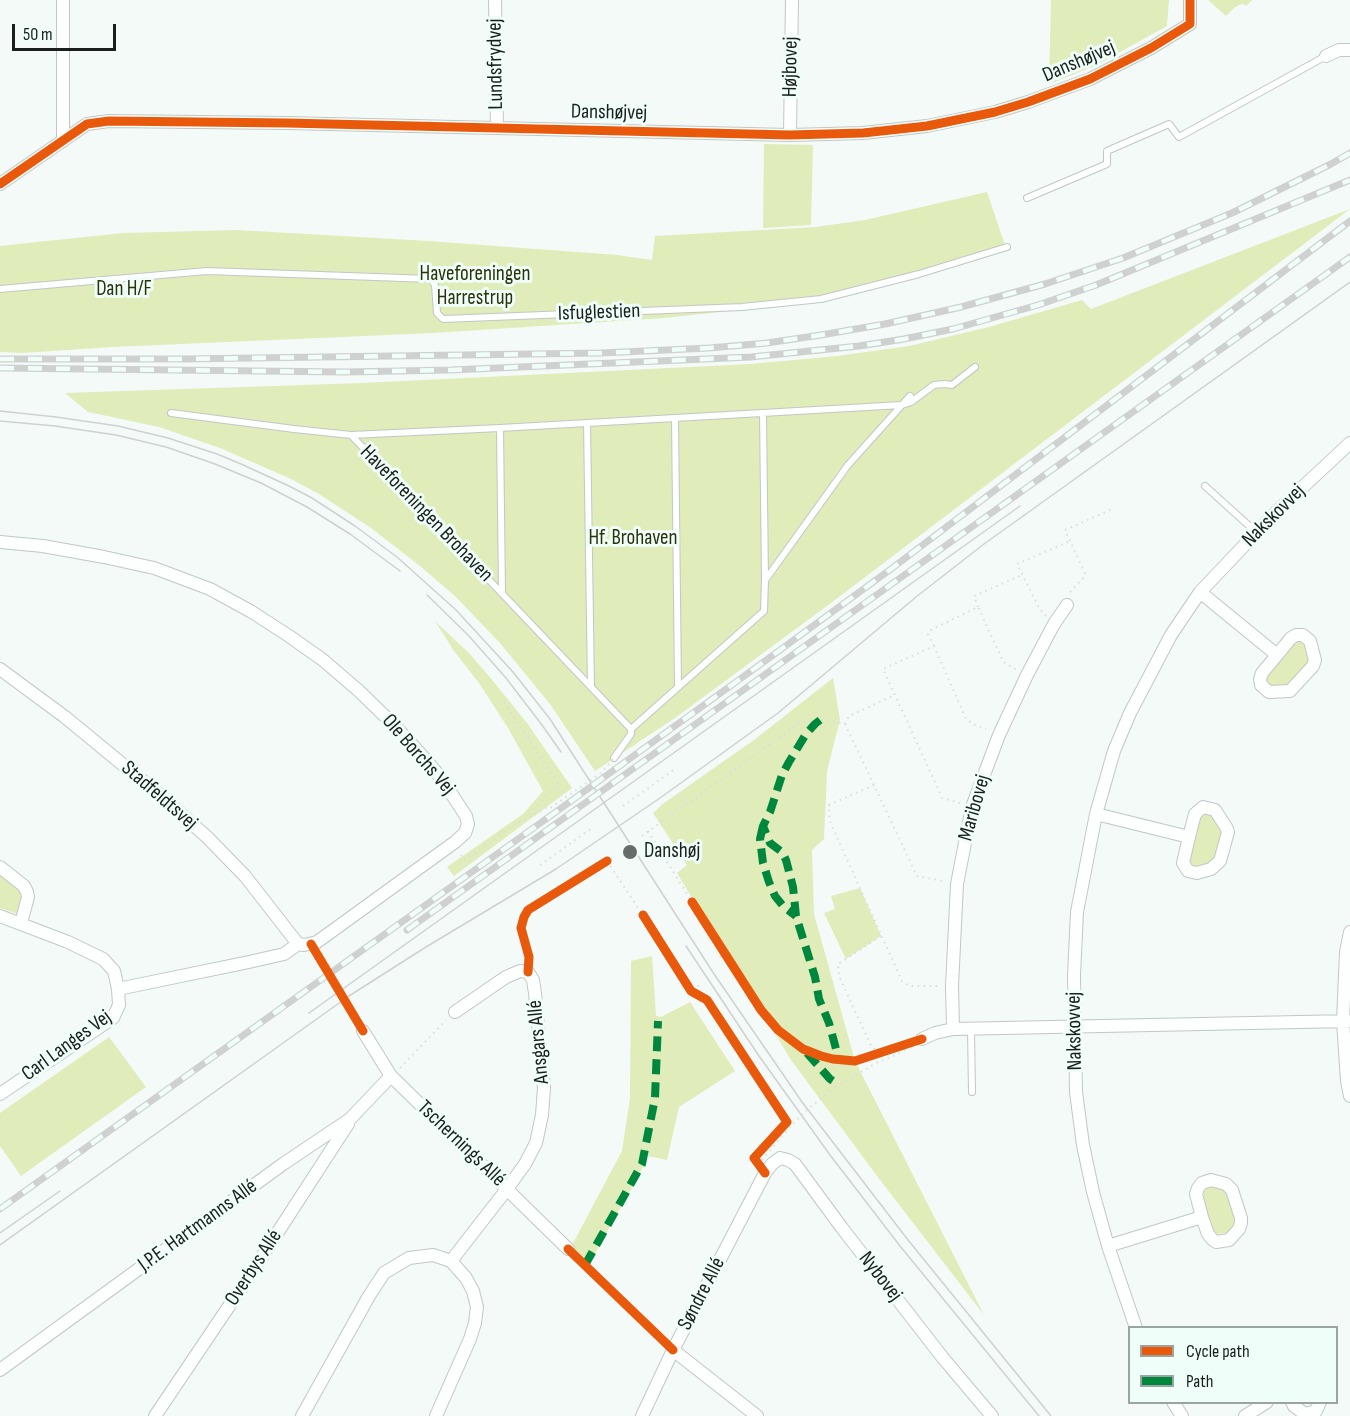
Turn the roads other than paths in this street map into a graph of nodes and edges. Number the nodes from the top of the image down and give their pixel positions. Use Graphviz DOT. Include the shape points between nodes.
graph roads {
  1 [pos="63,0"];
  2 [pos="495,0"];
  3 [pos="792,0"];
  4 [pos="1190,0"];
  5 [pos="1350,50"];
  6 [pos="1326,56"];
  7 [pos="497,128"];
  8 [pos="790,135"];
  9 [pos="63,141"];
  10 [pos="0,184"];
  11 [pos="1027,198"];
  12 [pos="1006,247"];
  13 [pos="0,289"];
  14 [pos="975,367"];
  15 [pos="910,396"];
  16 [pos="902,405"];
  17 [pos="171,413"];
  18 [pos="763,413"];
  19 [pos="675,418"];
  20 [pos="587,423"];
  21 [pos="500,428"];
  22 [pos="351,435"];
  23 [pos="1350,443"];
  24 [pos="1205,486"];
  25 [pos="1257,532"];
  26 [pos="0,542"];
  27 [pos="765,580"];
  28 [pos="1200,592"];
  29 [pos="502,593"];
  30 [pos="1067,605"];
  31 [pos="1276,655"];
  32 [pos="0,669"];
  33 [pos="591,687"];
  34 [pos="678,687"];
  35 [pos="631,729"];
  36 [pos="614,758"];
  37 [pos="1096,814"];
  38 [pos="1189,837"];
  39 [pos="0,867"];
  40 [pos="0,916"];
  41 [pos="21,923"];
  42 [pos="1350,932"];
  43 [pos="305,944"];
  44 [pos="118,989"];
  45 [pos="454,1012"];
  46 [pos="1347,1021"];
  47 [pos="1074,1027"];
  48 [pos="953,1029"];
  49 [pos="971,1030"];
  50 [pos="363,1031"];
  51 [pos="922,1039"];
  52 [pos="391,1076"];
  53 [pos="972,1092"];
  54 [pos="0,1094"];
  55 [pos="1350,1096"];
  56 [pos="350,1119"];
  57 [pos="765,1173"];
  58 [pos="507,1190"];
  59 [pos="1202,1217"];
  60 [pos="1108,1246"];
  61 [pos="568,1249"];
  62 [pos="450,1260"];
  63 [pos="1135,1326"];
  64 [pos="673,1350"];
  65 [pos="0,1370"];
  66 [pos="1264,1404"];
  67 [pos="1293,1404"];
  68 [pos="1319,1404"];
  69 [pos="155,1416"];
  70 [pos="302,1416"];
  71 [pos="436,1416"];
  72 [pos="642,1416"];
  73 [pos="757,1416"];
  74 [pos="992,1416"];
  75 [pos="1245,1416"];
  1 -- 9 [label="street"];
  2 -- 7 [label="street, Lundsfrydvej"];
  3 -- 8 [label="street, Højbovej"];
  4 -- 8 [label="street, Danshøjvej" via="1190,24 1090,80 1028,102 896,130"];
  5 -- 6 [label="street"];
  6 -- 11 [label="lane" via="1179,137 1169,124 1107,151 1107,164"];
  7 -- 8 [label="street, Danshøjvej"];
  7 -- 9 [label="street, Danshøjvej" via="109,121 87,124"];
  9 -- 10 [label="street, Danshøjvej"];
  12 -- 13 [label="lane, Isfuglestien" via="821,299 706,309 443,319 437,313 431,279 207,272"];
  14 -- 16 [label="lane, Haveforeningen Brohaven" via="952,385 934,385"];
  15 -- 16 [label="lane, Haveforeningen Brohaven"];
  16 -- 18 [label="lane, Haveforeningen Brohaven"];
  16 -- 27 [label="lane, Haveforeningen Brohaven" via="848,465"];
  17 -- 22 [label="lane, Haveforeningen Brohaven"];
  18 -- 19 [label="lane, Haveforeningen Brohaven"];
  18 -- 27 [label="lane"];
  19 -- 20 [label="lane, Haveforeningen Brohaven"];
  19 -- 34 [label="lane"];
  20 -- 21 [label="lane, Haveforeningen Brohaven"];
  20 -- 33 [label="lane"];
  21 -- 22 [label="lane, Haveforeningen Brohaven"];
  21 -- 29 [label="lane, Haveforeningen Brohaven"];
  22 -- 29 [label="lane, Haveforeningen Brohaven"];
  23 -- 25 [label="street, Nakskovvej"];
  24 -- 25 [label="lane"];
  25 -- 28 [label="street, Nakskovvej"];
  26 -- 43 [label="street, Ole Borchs Vej" via="148,566 210,589 323,660 389,720 441,777 466,816 465,833 327,936"];
  27 -- 34 [label="lane" via="764,611"];
  28 -- 31 [label="street"];
  28 -- 37 [label="street, Nakskovvej" via="1171,635 1130,713"];
  29 -- 33 [label="lane, Haveforeningen Brohaven"];
  30 -- 48 [label="street, Maribovej" via="1027,675 972,807 957,884"];
  31 -- 31 [label="street" via="1260,679 1269,692 1290,691 1315,660 1310,641 1303,635 1291,638"];
  32 -- 43 [label="street, Stadfeldtsvej" via="74,724 207,837"];
  33 -- 35 [label="lane, Haveforeningen Brohaven"];
  34 -- 35 [label="lane"];
  35 -- 36 [label="lane"];
  37 -- 38 [label="street"];
  37 -- 47 [label="street, Nakskovvej" via="1077,912"];
  38 -- 38 [label="street" via="1183,863 1188,871 1197,873 1220,861 1228,832 1215,810 1203,807 1195,814"];
  39 -- 41 [label="street" via="27,892"];
  40 -- 41 [label="street"];
  41 -- 44 [label="street" via="103,959 114,971"];
  42 -- 46 [label="street" via="1344,985"];
  43 -- 44 [label="street, Ole Borchs Vej" via="273,957"];
  44 -- 54 [label="street, Carl Langes Vej" via="120,1005 113,1018"];
  45 -- 58 [label="street, Ansgars Allé" via="520,971 528,972 533,980 544,1088 542,1115 536,1143"];
  46 -- 47 [label="street"];
  46 -- 55 [label="street"];
  47 -- 49 [label="street"];
  47 -- 60 [label="street, Nakskovvej" via="1083,1145"];
  48 -- 49 [label="street"];
  48 -- 51 [label="street"];
  49 -- 53 [label="lane"];
  50 -- 52 [label="street, Tschernings Allé"];
  52 -- 56 [label="street, J.P.E. Hartmanns Allé"];
  52 -- 58 [label="street, Tschernings Allé"];
  56 -- 65 [label="street, J.P.E. Hartmanns Allé"];
  56 -- 69 [label="street, Overbys Allé"];
  57 -- 64 [label="street, Søndre Allé"];
  57 -- 74 [label="street, Nybovej" via="780,1158 795,1164 942,1358"];
  58 -- 61 [label="street, Tschernings Allé"];
  58 -- 62 [label="street"];
  59 -- 59 [label="street" via="1208,1234 1216,1242 1230,1240 1239,1229 1241,1218 1232,1190 1226,1184 1211,1180 1198,1188"];
  59 -- 60 [label="street"];
  60 -- 63 [label="street, Nakskovvej"];
  62 -- 70 [label="street" via="433,1255 409,1258 384,1274"];
  62 -- 71 [label="street" via="466,1278 477,1307 470,1339"];
  64 -- 72 [label="street, Søndre Allé"];
  64 -- 73 [label="street"];
  66 -- 75 [label="street"];
  67 -- 68 [label="street" via="1305,1414 1316,1411"];
}
